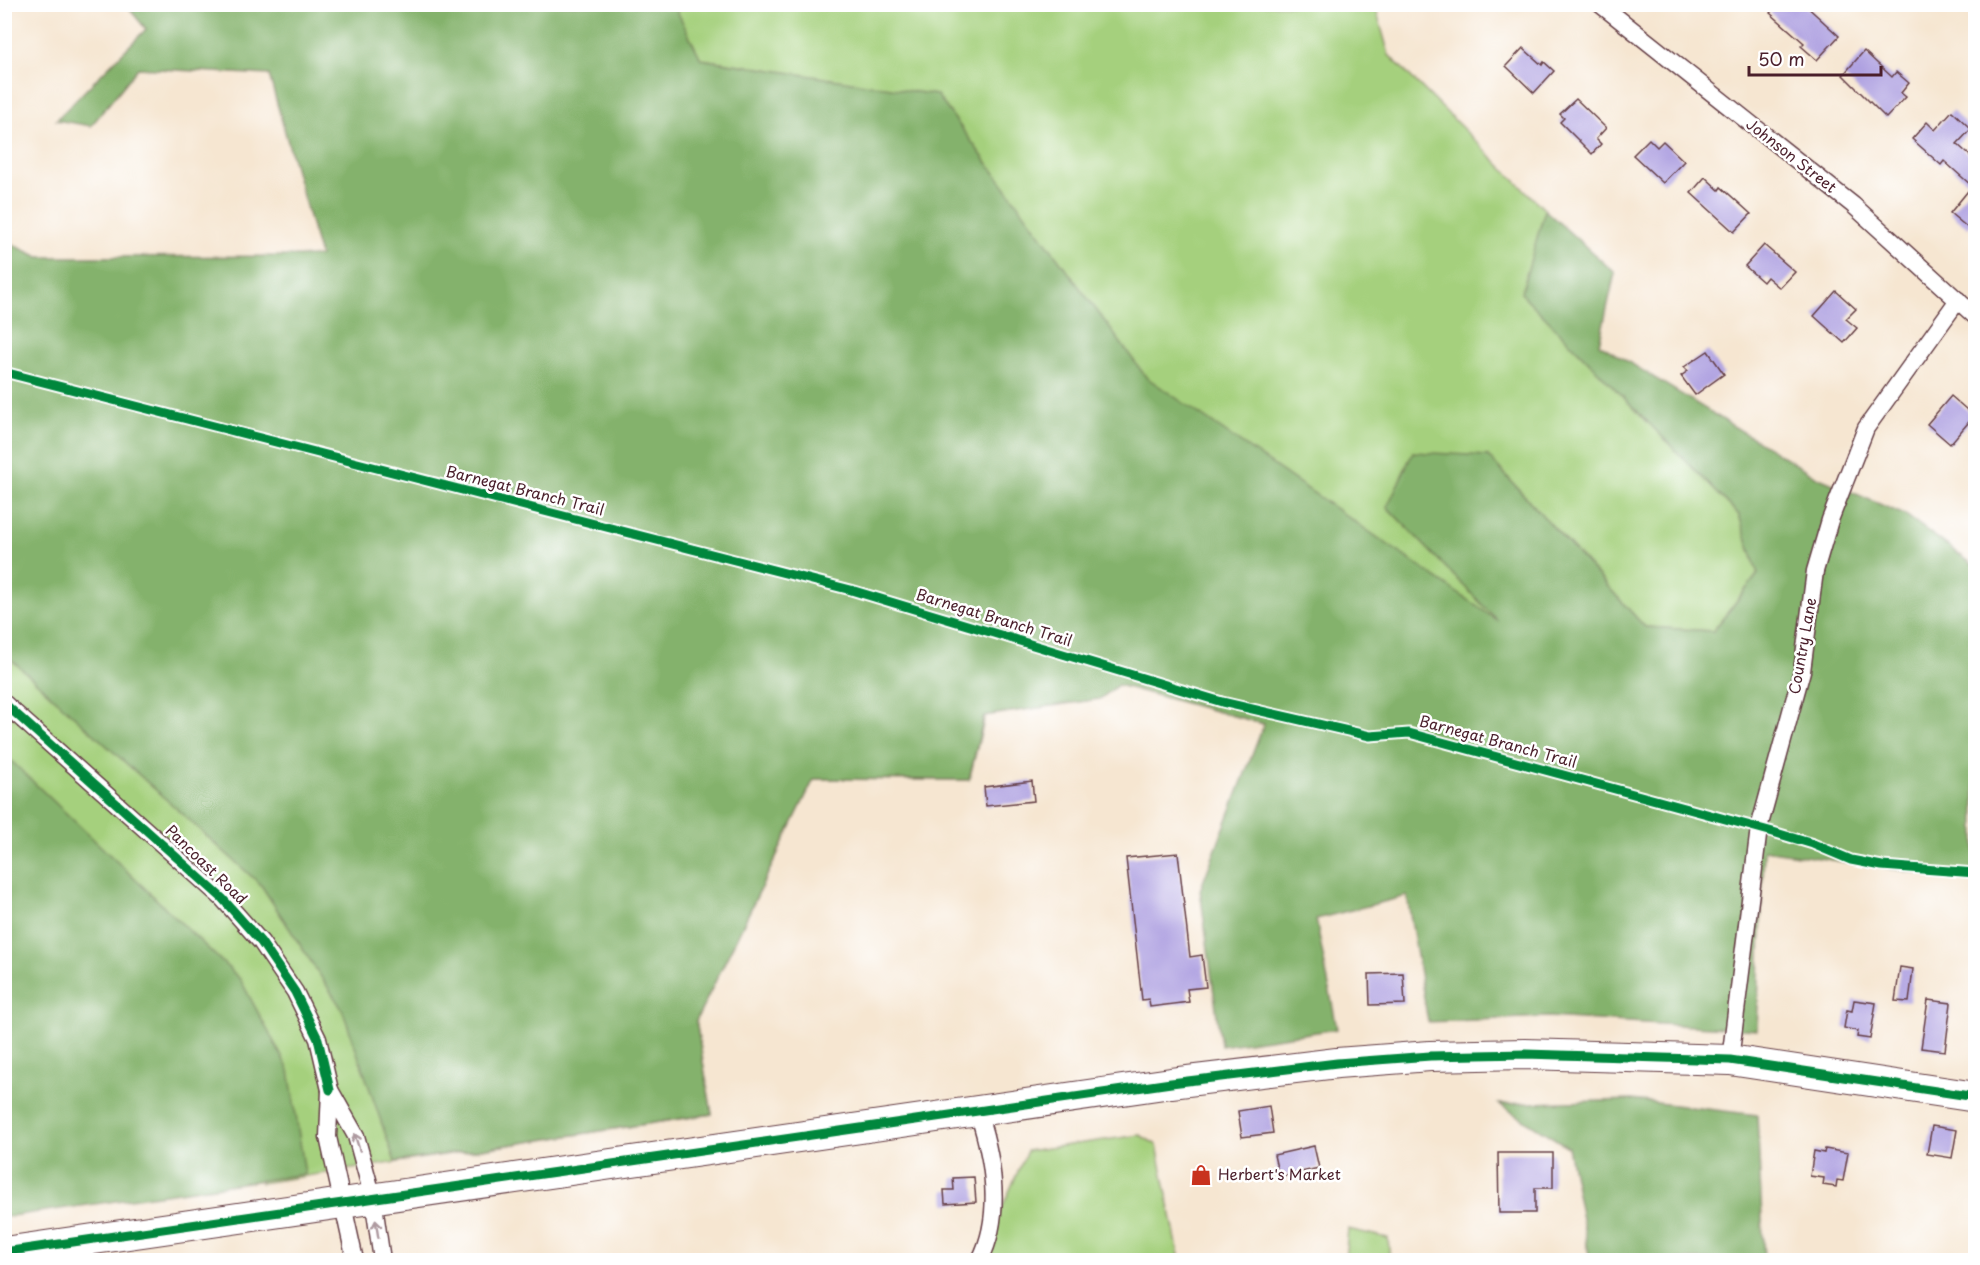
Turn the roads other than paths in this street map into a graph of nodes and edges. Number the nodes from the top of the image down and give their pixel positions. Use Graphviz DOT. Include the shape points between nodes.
graph roads {
  1 [pos="1600,4"];
  2 [pos="1958,300"];
  3 [pos="1976,316"];
  4 [pos="4,703"];
  5 [pos="1730,1060"];
  6 [pos="330,1090"];
  7 [pos="1976,1097"];
  8 [pos="978,1112"];
  9 [pos="373,1198"];
  10 [pos="343,1203"];
  11 [pos="4,1252"];
  12 [pos="355,1260"];
  13 [pos="382,1260"];
  14 [pos="980,1260"];
  1 -- 2 [label="street, Johnson Street" via="1853,205"];
  2 -- 3 [label="street, Johnson Street"];
  2 -- 5 [label="street, Country Lane" via="1866,428 1827,530 1815,571 1802,670 1759,828"];
  4 -- 6 [label="street, Pancoast Road" via="222,898 261,942 296,992 318,1039"];
  5 -- 7 [label="highway"];
  5 -- 8 [label="highway" via="1524,1054 1430,1056 1183,1082"];
  9 -- 6 [label="street, Pancoast Road, one-way" via="356,1136"];
  6 -- 10 [label="street, Pancoast Road" via="328,1137"];
  8 -- 9 [label="highway"];
  8 -- 14 [label="street" via="988,1144 995,1196"];
  9 -- 10 [label="highway"];
  13 -- 9 [label="street, Pancoast Road, one-way"];
  10 -- 11 [label="highway"];
  10 -- 12 [label="street, Pancoast Road"];
}
